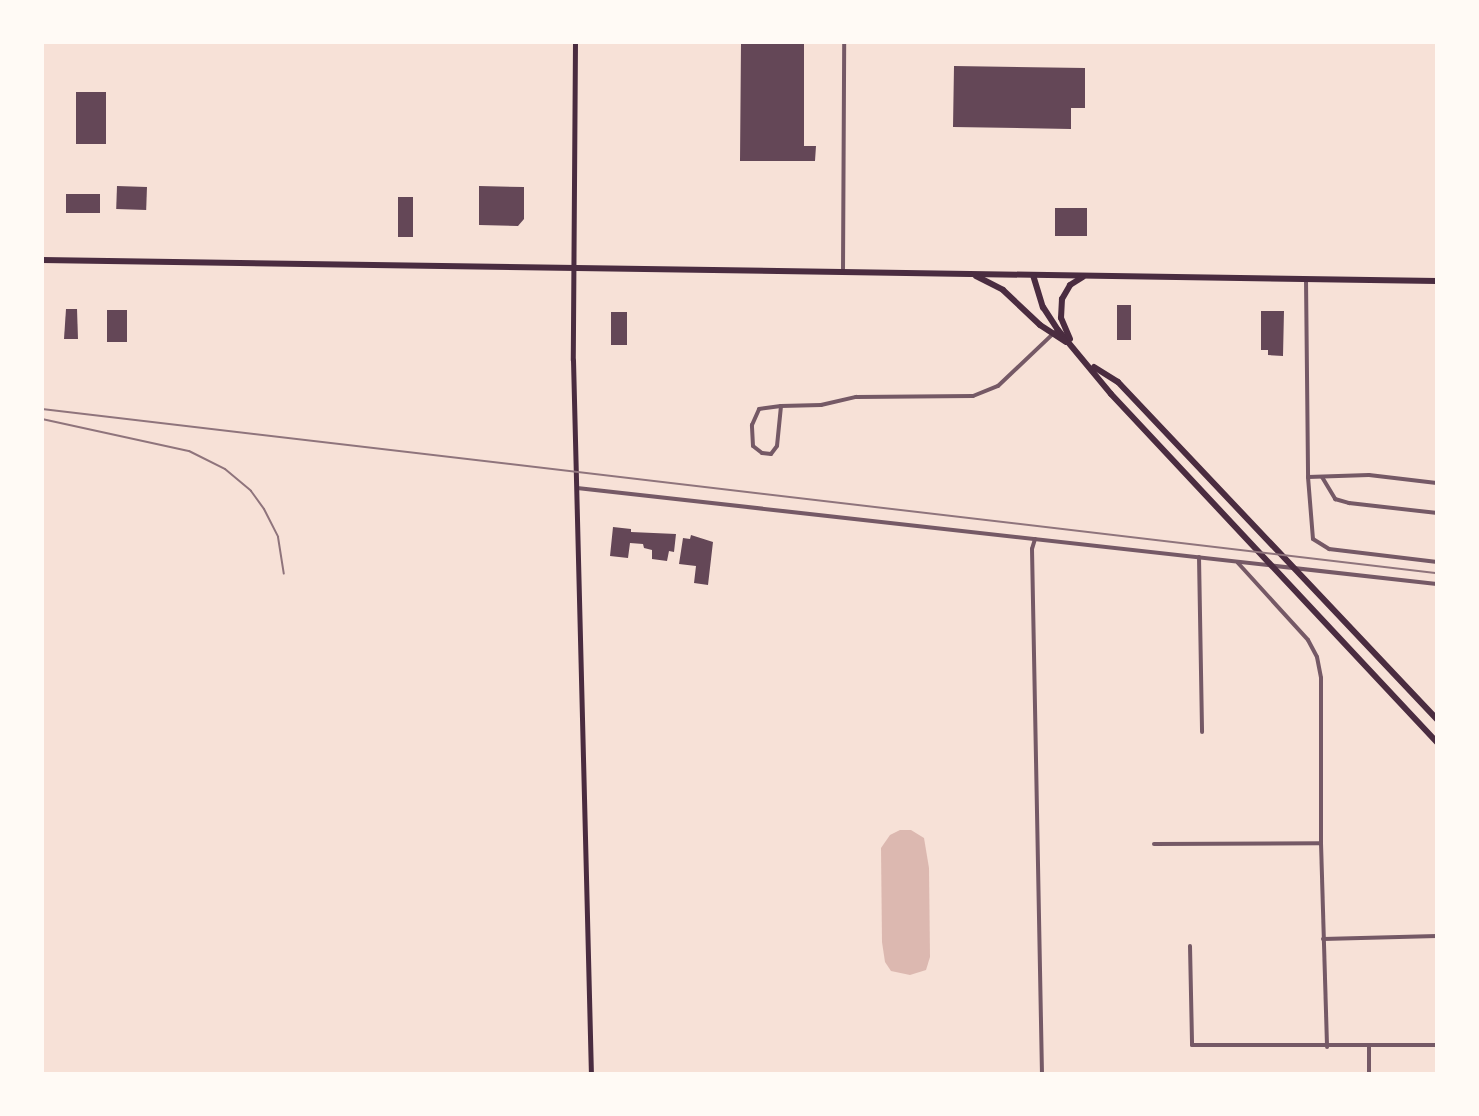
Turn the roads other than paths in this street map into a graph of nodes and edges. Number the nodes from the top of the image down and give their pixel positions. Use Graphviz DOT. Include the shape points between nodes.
graph roads {
  1 [pos="575,42"];
  2 [pos="844,42"];
  3 [pos="42,260"];
  4 [pos="572,270"];
  5 [pos="843,271"];
  6 [pos="970,274"];
  7 [pos="1033,275"];
  8 [pos="1088,275"];
  9 [pos="1306,279"];
  10 [pos="1437,281"];
  11 [pos="1058,329"];
  12 [pos="1088,363"];
  13 [pos="781,406"];
  14 [pos="1308,477"];
  15 [pos="1322,477"];
  16 [pos="1437,483"];
  17 [pos="575,488"];
  18 [pos="1437,513"];
  19 [pos="1035,539"];
  20 [pos="1199,557"];
  21 [pos="1236,561"];
  22 [pos="1437,562"];
  23 [pos="1437,584"];
  24 [pos="1437,719"];
  25 [pos="1202,732"];
  26 [pos="1437,742"];
  27 [pos="1321,843"];
  28 [pos="1154,844"];
  29 [pos="1437,936"];
  30 [pos="1323,939"];
  31 [pos="1190,946"];
  32 [pos="1437,1045"];
  33 [pos="1369,1046"];
  34 [pos="1327,1047"];
  35 [pos="591,1074"];
  36 [pos="1042,1074"];
  37 [pos="1369,1074"];
  1 -- 4 [label="main road"];
  2 -- 5 [label="street"];
  3 -- 4 [label="main road"];
  4 -- 5 [label="main road"];
  4 -- 17 [label="main road"];
  5 -- 6 [label="main road"];
  6 -- 7 [label="main road"];
  6 -- 11 [label="main road"];
  7 -- 8 [label="main road"];
  7 -- 11 [label="main road" via="1043,307"];
  8 -- 9 [label="main road"];
  8 -- 11 [label="main road" via="1064,294"];
  9 -- 10 [label="main road"];
  9 -- 14 [label="street"];
  11 -- 12 [label="main road"];
  11 -- 13 [label="street" via="998,386 973,396 856,397"];
  12 -- 24 [label="main road" via="1118,382"];
  12 -- 26 [label="main road" via="1199,492"];
  13 -- 13 [label="street" via="777,446 771,454 762,453 753,446 752,425 759,409"];
  14 -- 15 [label="street"];
  14 -- 22 [label="street" via="1313,539 1329,549"];
  15 -- 16 [label="street" via="1369,475"];
  15 -- 18 [label="street" via="1335,499"];
  17 -- 19 [label="street"];
  17 -- 35 [label="main road"];
  19 -- 20 [label="street"];
  19 -- 36 [label="street"];
  20 -- 21 [label="street"];
  20 -- 25 [label="street"];
  21 -- 23 [label="street"];
  21 -- 27 [label="street" via="1308,640 1317,657"];
  27 -- 28 [label="street"];
  27 -- 30 [label="street"];
  29 -- 30 [label="street"];
  30 -- 34 [label="street"];
  31 -- 34 [label="street" via="1192,1045"];
  32 -- 33 [label="street"];
  33 -- 34 [label="street"];
  33 -- 37 [label="street"];
}
